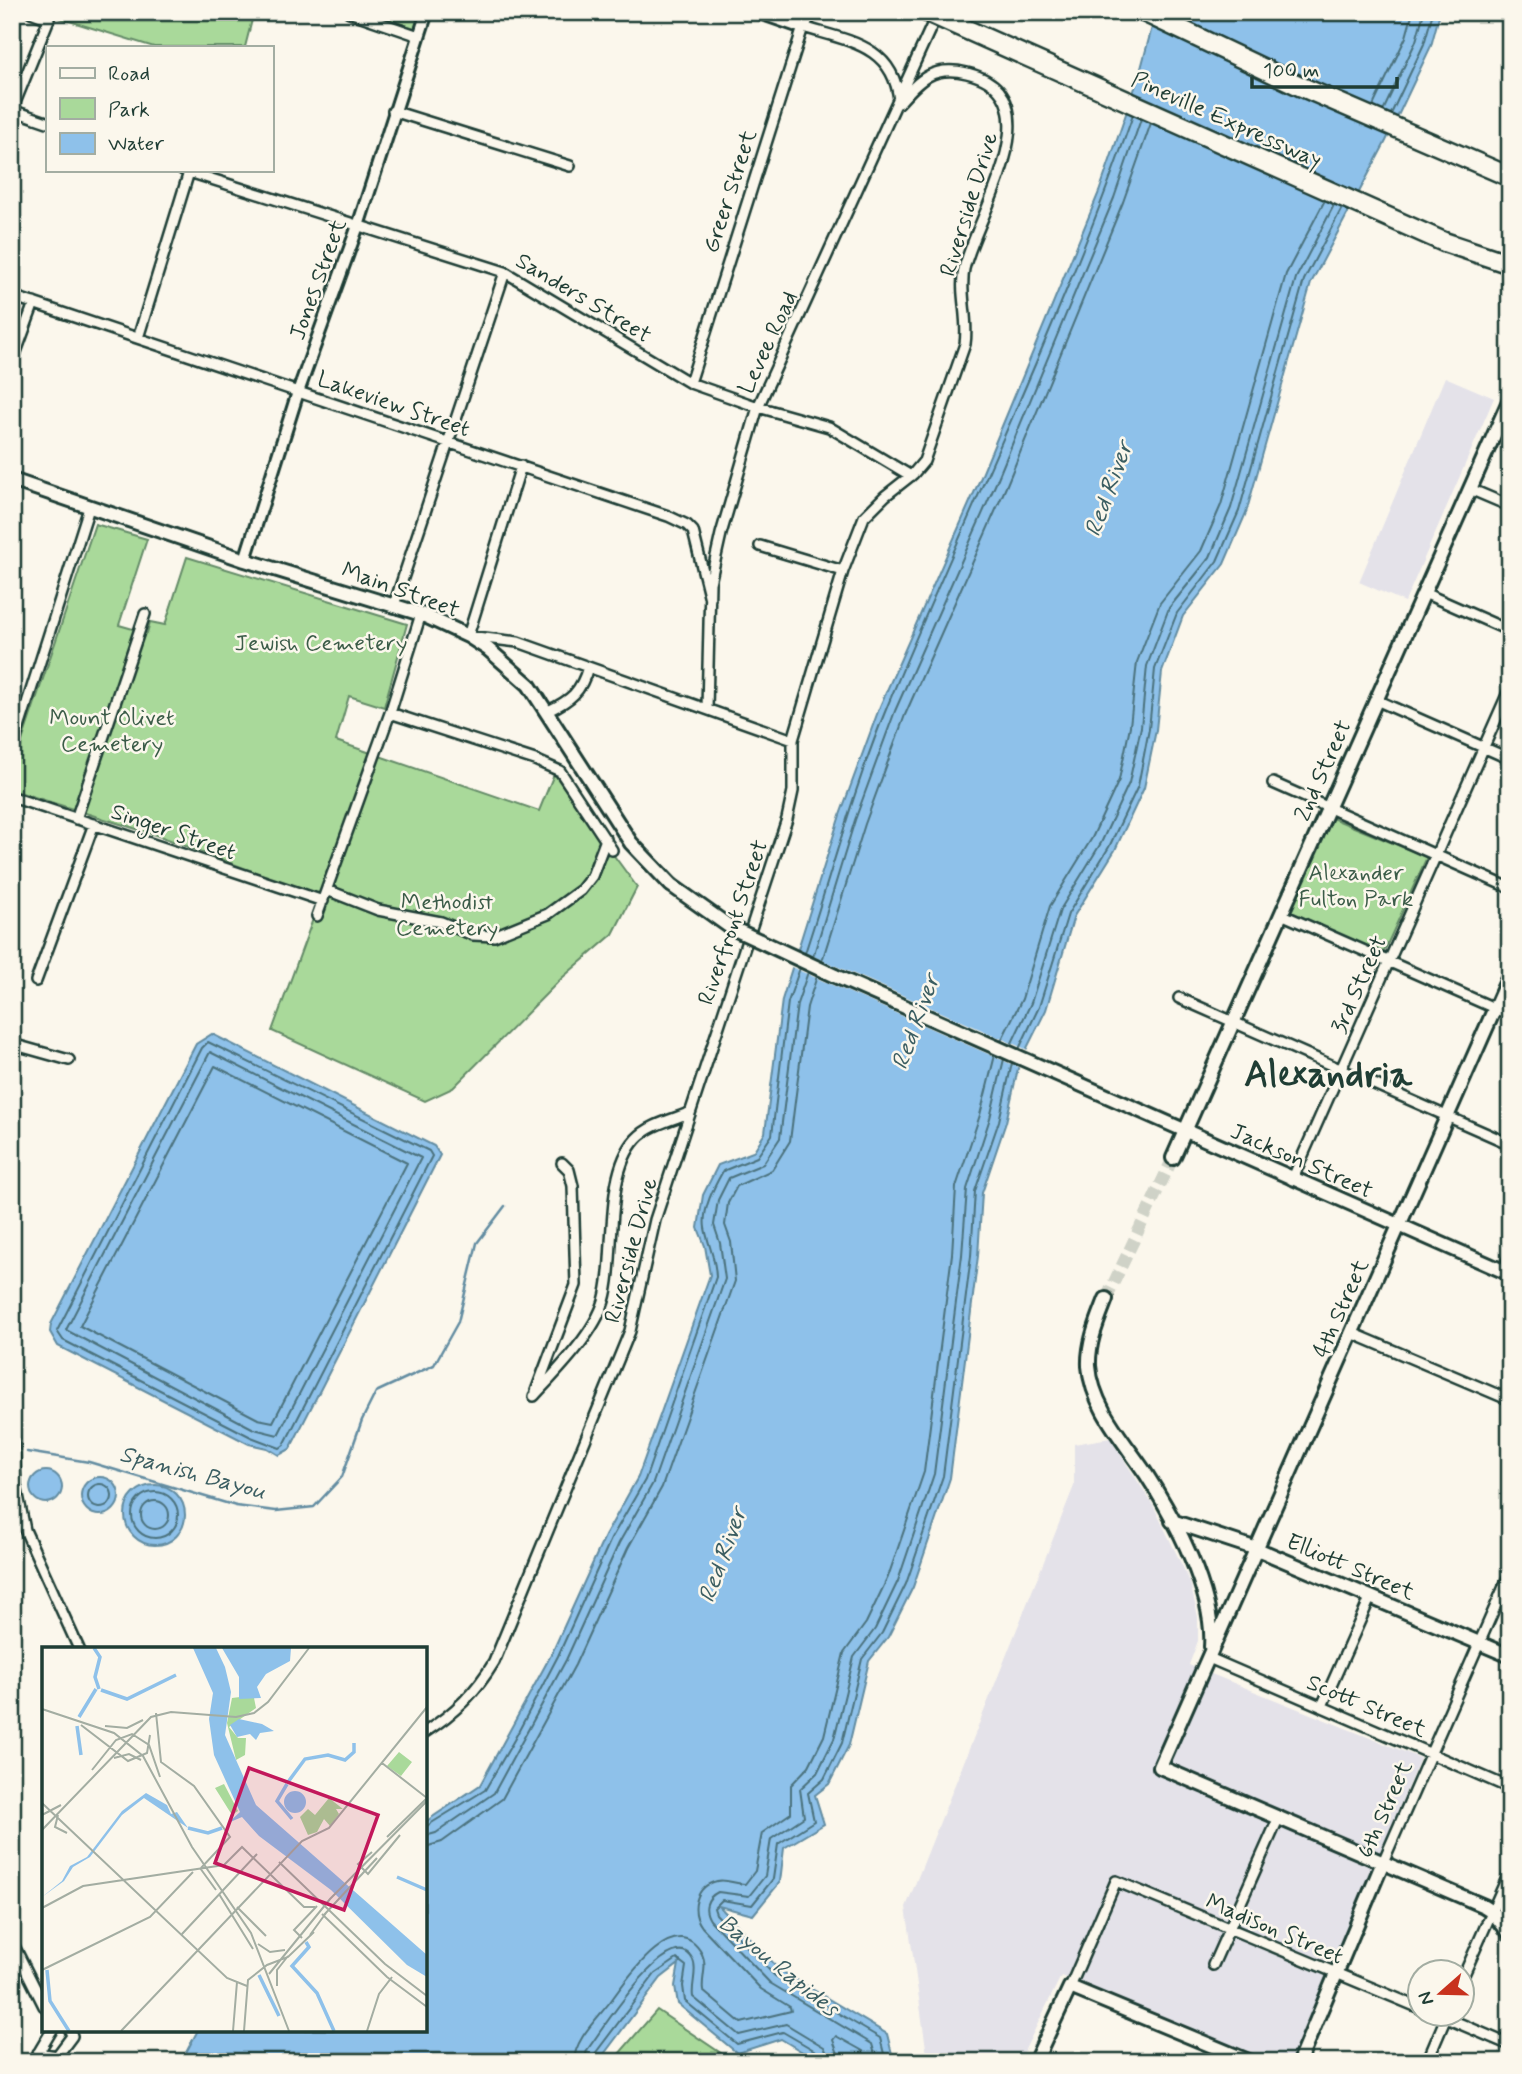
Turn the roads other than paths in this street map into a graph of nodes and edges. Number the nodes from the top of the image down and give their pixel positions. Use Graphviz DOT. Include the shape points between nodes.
graph roads {
  1 [pos="31,12"];
  2 [pos="349,12"];
  3 [pos="427,12"];
  4 [pos="760,12"];
  5 [pos="810,12"];
  6 [pos="927,12"];
  7 [pos="937,12"];
  8 [pos="1144,12"];
  9 [pos="803,27"];
  10 [pos="419,36"];
  11 [pos="899,103"];
  12 [pos="12,110"];
  13 [pos="393,111"];
  14 [pos="46,122"];
  15 [pos="570,166"];
  16 [pos="186,172"];
  17 [pos="189,172"];
  18 [pos="1510,177"];
  19 [pos="359,223"];
  20 [pos="1444,242"];
  21 [pos="1510,264"];
  22 [pos="505,271"];
  23 [pos="1510,272"];
  24 [pos="12,296"];
  25 [pos="34,303"];
  26 [pos="138,338"];
  27 [pos="12,363"];
  28 [pos="690,383"];
  29 [pos="298,392"];
  30 [pos="1510,399"];
  31 [pos="758,407"];
  32 [pos="448,442"];
  33 [pos="521,466"];
  34 [pos="911,476"];
  35 [pos="12,480"];
  36 [pos="1470,489"];
  37 [pos="1510,506"];
  38 [pos="89,508"];
  39 [pos="760,546"];
  40 [pos="246,560"];
  41 [pos="843,572"];
  42 [pos="1424,593"];
  43 [pos="710,599"];
  44 [pos="394,606"];
  45 [pos="145,614"];
  46 [pos="421,614"];
  47 [pos="1510,631"];
  48 [pos="468,636"];
  49 [pos="588,667"];
  50 [pos="1510,688"];
  51 [pos="1376,700"];
  52 [pos="707,709"];
  53 [pos="548,711"];
  54 [pos="390,713"];
  55 [pos="793,740"];
  56 [pos="1483,747"];
  57 [pos="12,750"];
  58 [pos="1510,759"];
  59 [pos="1273,783"];
  60 [pos="12,797"];
  61 [pos="1329,807"];
  62 [pos="76,819"];
  63 [pos="94,824"];
  64 [pos="606,839"];
  65 [pos="612,850"];
  66 [pos="1436,855"];
  67 [pos="1510,888"];
  68 [pos="327,890"];
  69 [pos="323,901"];
  70 [pos="1282,914"];
  71 [pos="317,916"];
  72 [pos="1389,961"];
  73 [pos="1510,974"];
  74 [pos="36,981"];
  75 [pos="1178,998"];
  76 [pos="1495,1008"];
  77 [pos="1510,1015"];
  78 [pos="1234,1022"];
  79 [pos="12,1044"];
  80 [pos="12,1057"];
  81 [pos="69,1060"];
  82 [pos="1341,1069"];
  83 [pos="1078,1084"];
  84 [pos="689,1113"];
  85 [pos="1447,1116"];
  86 [pos="1185,1132"];
  87 [pos="1510,1144"];
  88 [pos="1173,1158"];
  89 [pos="562,1163"];
  90 [pos="1292,1180"];
  91 [pos="1399,1225"];
  92 [pos="1510,1255"];
  93 [pos="1506,1272"];
  94 [pos="1106,1299"];
  95 [pos="1352,1333"];
  96 [pos="1510,1400"];
  97 [pos="12,1414"];
  98 [pos="1172,1521"];
  99 [pos="1257,1549"];
  100 [pos="1510,1573"];
  101 [pos="1371,1596"];
  102 [pos="1480,1643"];
  103 [pos="78,1647"];
  104 [pos="1510,1656"];
  105 [pos="1209,1658"];
  106 [pos="1322,1706"];
  107 [pos="427,1731"];
  108 [pos="1431,1753"];
  109 [pos="1510,1788"];
  110 [pos="1279,1817"];
  111 [pos="1384,1863"];
  112 [pos="1510,1871"];
  113 [pos="1492,1911"];
  114 [pos="1229,1929"];
  115 [pos="1510,1934"];
  116 [pos="12,1942"];
  117 [pos="1471,1958"];
  118 [pos="1213,1965"];
  119 [pos="1336,1975"];
  120 [pos="1070,1987"];
  121 [pos="42,2002"];
  122 [pos="1406,2002"];
  123 [pos="1439,2028"];
  124 [pos="1471,2028"];
  125 [pos="51,2032"];
  126 [pos="71,2032"];
  127 [pos="1510,2045"];
  128 [pos="38,2053"];
  129 [pos="33,2062"];
  130 [pos="1035,2062"];
  131 [pos="1251,2062"];
  132 [pos="1299,2062"];
  133 [pos="1427,2062"];
  1 -- 12 [label="street" via="49,19"];
  2 -- 10 [label="street"];
  3 -- 10 [label="street, Jones Street"];
  4 -- 9 [label="main road"];
  5 -- 9 [label="main road, Greer Street"];
  6 -- 20 [label="highway, Pineville Expressway, bridge"];
  7 -- 11 [label="street, Levee Road"];
  8 -- 18 [label="highway"];
  9 -- 11 [label="street" via="878,55 891,70"];
  9 -- 28 [label="street, Greer Street"];
  10 -- 13 [label="street, Jones Street"];
  11 -- 31 [label="street, Levee Road"];
  11 -- 34 [label="street, Riverside Drive" via="921,78 954,69 992,83 1009,109 1011,124 1011,142 965,265 965,344 923,461"];
  12 -- 14 [label="street"];
  13 -- 15 [label="street"];
  13 -- 19 [label="street, Jones Street"];
  16 -- 26 [label="street"];
  17 -- 19 [label="street, Sanders Street"];
  19 -- 22 [label="street, Sanders Street"];
  19 -- 29 [label="street, Jones Street"];
  20 -- 21 [label="highway, Pineville Expressway, bridge"];
  20 -- 23 [label="highway, bridge"];
  22 -- 28 [label="street, Sanders Street"];
  22 -- 32 [label="street"];
  24 -- 25 [label="street, Lakeview Street"];
  25 -- 26 [label="street, Lakeview Street"];
  25 -- 27 [label="street"];
  26 -- 29 [label="street, Lakeview Street"];
  28 -- 31 [label="street, Sanders Street"];
  29 -- 32 [label="street, Lakeview Street"];
  29 -- 40 [label="street, Jones Street"];
  30 -- 36 [label="main road, 2nd Street"];
  31 -- 34 [label="street, Sanders Street" via="829,427"];
  31 -- 43 [label="street, Levee Road" via="721,534"];
  32 -- 33 [label="street, Lakeview Street"];
  32 -- 44 [label="street"];
  33 -- 43 [label="street, Lakeview Street" via="687,525 697,543"];
  33 -- 48 [label="street"];
  34 -- 41 [label="street, Riverside Drive" via="864,517"];
  35 -- 38 [label="main road, Main Street"];
  36 -- 37 [label="street"];
  36 -- 42 [label="main road, 2nd Street"];
  38 -- 40 [label="main road, Main Street"];
  38 -- 57 [label="street"];
  39 -- 41 [label="street"];
  40 -- 44 [label="main road, Main Street"];
  41 -- 55 [label="street, Riverside Drive"];
  42 -- 47 [label="street"];
  42 -- 51 [label="main road, 2nd Street"];
  43 -- 52 [label="street, Levee Road"];
  44 -- 46 [label="main road, Main Street"];
  45 -- 62 [label="street"];
  46 -- 48 [label="main road, Main Street"];
  46 -- 54 [label="street"];
  48 -- 49 [label="street" via="518,642"];
  48 -- 53 [label="main road, Main Street" via="514,670"];
  49 -- 52 [label="street"];
  49 -- 53 [label="street" via="576,695"];
  50 -- 56 [label="street, 3rd Street"];
  51 -- 56 [label="street"];
  51 -- 61 [label="main road, 2nd Street"];
  52 -- 55 [label="street"];
  53 -- 83 [label="main road, Main Street, bridge" via="631,843 671,885 706,912 756,941"];
  54 -- 64 [label="street" via="559,771"];
  54 -- 68 [label="street"];
  55 -- 84 [label="street, Riverfront Street" via="793,791 787,819"];
  56 -- 58 [label="street"];
  56 -- 66 [label="street, 3rd Street"];
  59 -- 61 [label="street"];
  60 -- 62 [label="street, Singer Street"];
  61 -- 66 [label="street"];
  61 -- 70 [label="main road, 2nd Street"];
  62 -- 63 [label="street, Singer Street"];
  63 -- 69 [label="street, Singer Street"];
  63 -- 74 [label="street"];
  64 -- 65 [label="street"];
  64 -- 68 [label="street" via="581,891 548,914 494,936 377,911"];
  66 -- 67 [label="street"];
  66 -- 72 [label="street, 3rd Street"];
  68 -- 69 [label="street"];
  69 -- 71 [label="street"];
  70 -- 72 [label="street"];
  70 -- 78 [label="main road, 2nd Street"];
  72 -- 76 [label="street"];
  72 -- 82 [label="street, 3rd Street"];
  73 -- 76 [label="main road, 4th Street"];
  75 -- 78 [label="street"];
  76 -- 77 [label="street"];
  76 -- 85 [label="main road, 4th Street"];
  78 -- 82 [label="street"];
  78 -- 86 [label="main road, 2nd Street"];
  79 -- 80 [label="street"];
  79 -- 81 [label="street"];
  82 -- 85 [label="street"];
  82 -- 90 [label="street, 3rd Street"];
  83 -- 86 [label="main road, Jackson Street"];
  84 -- 89 [label="street, Riverside Drive" via="646,1130 634,1140 616,1196 601,1311 534,1396 576,1285 573,1186"];
  84 -- 107 [label="street, Riverside Drive" via="655,1220 630,1331 507,1634 480,1686 457,1710"];
  85 -- 87 [label="street"];
  85 -- 91 [label="main road, 4th Street"];
  86 -- 88 [label="main road, 2nd Street"];
  86 -- 90 [label="main road, Jackson Street"];
  90 -- 91 [label="main road, Jackson Street"];
  91 -- 93 [label="main road, Jackson Street"];
  91 -- 95 [label="main road, 4th Street"];
  92 -- 93 [label="street"];
  94 -- 98 [label="main road" via="1090,1351 1092,1382 1102,1409"];
  95 -- 96 [label="street"];
  95 -- 99 [label="main road, 4th Street"];
  97 -- 103 [label="street" via="24,1530"];
  98 -- 99 [label="main road, Elliott Street"];
  98 -- 105 [label="main road" via="1208,1608"];
  99 -- 101 [label="main road, Elliott Street"];
  99 -- 105 [label="main road, 4th Street"];
  100 -- 102 [label="street, 6th Street"];
  101 -- 102 [label="main road, Elliott Street"];
  101 -- 106 [label="street"];
  102 -- 104 [label="main road, Elliott Street"];
  102 -- 108 [label="street, 6th Street"];
  105 -- 106 [label="street, Scott Street"];
  105 -- 110 [label="main road, 4th Street" via="1160,1767"];
  106 -- 108 [label="street, Scott Street"];
  108 -- 109 [label="street, Scott Street"];
  108 -- 111 [label="street, 6th Street"];
  110 -- 111 [label="main road"];
  110 -- 114 [label="street"];
  111 -- 113 [label="main road"];
  111 -- 119 [label="main road, 6th Street"];
  112 -- 113 [label="street"];
  113 -- 115 [label="main road"];
  113 -- 117 [label="street"];
  114 -- 118 [label="street"];
  114 -- 119 [label="street, Madison Street"];
  114 -- 120 [label="street, Madison Street" via="1116,1881"];
  116 -- 121 [label="street"];
  119 -- 122 [label="street, Madison Street"];
  119 -- 132 [label="main road, 6th Street"];
  120 -- 130 [label="main road"];
  120 -- 131 [label="main road"];
  123 -- 133 [label="street"];
  124 -- 127 [label="street"];
  125 -- 128 [label="street"];
  126 -- 128 [label="street" via="57,2056"];
  128 -- 129 [label="street"];
}
